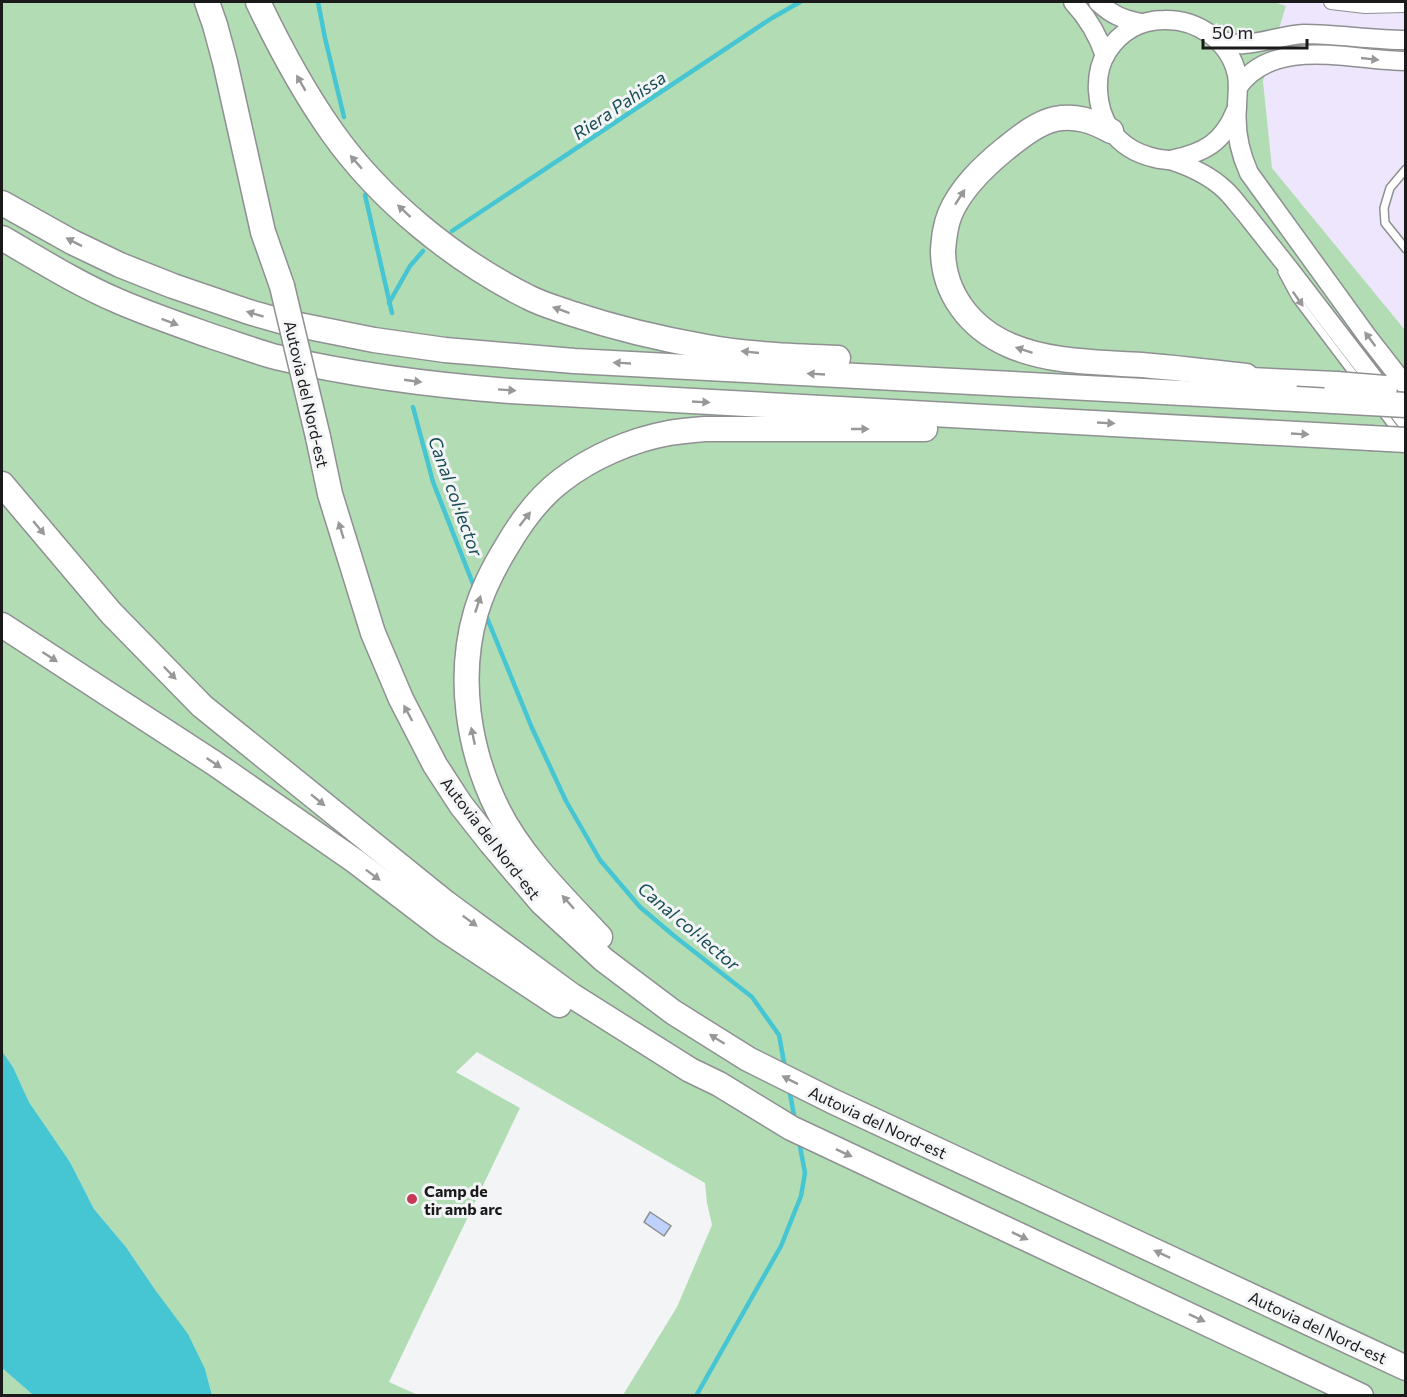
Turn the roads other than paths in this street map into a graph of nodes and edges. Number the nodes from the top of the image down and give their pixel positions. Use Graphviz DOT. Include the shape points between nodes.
graph roads {
  1 [pos="207,2"];
  2 [pos="222,2"];
  3 [pos="258,2"];
  4 [pos="1073,2"];
  5 [pos="1098,2"];
  6 [pos="1331,2"];
  7 [pos="1406,5"];
  8 [pos="1141,23"];
  9 [pos="1217,39"];
  10 [pos="1406,40"];
  11 [pos="1105,56"];
  12 [pos="1406,61"];
  13 [pos="1238,87"];
  14 [pos="1237,107"];
  15 [pos="1111,131"];
  16 [pos="1170,160"];
  17 [pos="1405,170"];
  18 [pos="2,203"];
  19 [pos="2,238"];
  20 [pos="1272,247"];
  21 [pos="1406,249"];
  22 [pos="2,254"];
  23 [pos="282,286"];
  24 [pos="116,300"];
  25 [pos="1406,388"];
  26 [pos="1293,390"];
  27 [pos="1406,405"];
  28 [pos="1062,420"];
  29 [pos="1406,421"];
  30 [pos="1406,442"];
  31 [pos="2,484"];
  32 [pos="2,625"];
  33 [pos="665,1006"];
  34 [pos="712,1089"];
  35 [pos="1406,1368"];
  36 [pos="1361,1395"];
  1 -- 23 [label="highway" via="234,99 263,232"];
  2 -- 23 [label="highway, Autovia del Nord-est" via="248,95 278,233"];
  26 -- 3 [label="highway, one-way" via="1186,378 753,353 708,348 625,330 558,309 529,298 450,250 382,190 332,132"];
  4 -- 11 [label="main road" via="1094,30"];
  5 -- 8 [label="main road" via="1117,17"];
  6 -- 7 [label="street"];
  8 -- 9 [label="main road" via="1184,22"];
  8 -- 11 [label="main road" via="1118,38"];
  9 -- 10 [label="main road" via="1245,44 1323,34"];
  9 -- 13 [label="main road" via="1232,61"];
  11 -- 15 [label="main road" via="1098,93"];
  13 -- 12 [label="main road, one-way" via="1261,65 1292,56"];
  13 -- 14 [label="main road"];
  14 -- 16 [label="main road" via="1216,141 1190,156"];
  25 -- 14 [label="main road, one-way" via="1249,173 1242,153"];
  15 -- 16 [label="main road" via="1140,154"];
  26 -- 15 [label="highway, one-way" via="1186,368 1077,361 1035,354 996,339 963,310 946,278 943,258 949,216 971,180 1015,141 1053,119 1082,118"];
  16 -- 20 [label="main road" via="1191,168 1225,190"];
  17 -- 21 [label="lane" via="1390,188 1384,208 1385,223"];
  26 -- 18 [label="highway, one-way" via="597,362 374,340 284,322 172,286 72,242"];
  19 -- 24 [label="highway"];
  20 -- 29 [label="main road"];
  20 -- 30 [label="lane, one-way" via="1296,298"];
  22 -- 24 [label="highway" via="26,269"];
  33 -- 23 [label="highway, Autovia del Nord-est, one-way, bridge" via="604,960 542,903 461,805 435,765 373,633 330,494"];
  24 -- 28 [label="highway, one-way" via="275,356 448,386"];
  25 -- 26 [label="highway, bridge" via="1336,384"];
  26 -- 27 [label="highway, bridge"];
  28 -- 30 [label="highway, one-way, bridge"];
  33 -- 28 [label="highway, one-way" via="541,872 510,832 480,763 468,714 469,643 482,593 520,525 546,494 579,468 613,450 669,433 705,429 941,429"];
  31 -- 34 [label="highway, one-way" via="111,613 202,706 446,903 571,995 690,1070"];
  32 -- 34 [label="highway, one-way" via="214,763 453,935 567,1011"];
  35 -- 33 [label="highway, Autovia del Nord-est, one-way" via="832,1101 748,1059"];
  34 -- 36 [label="highway, one-way"];
}
